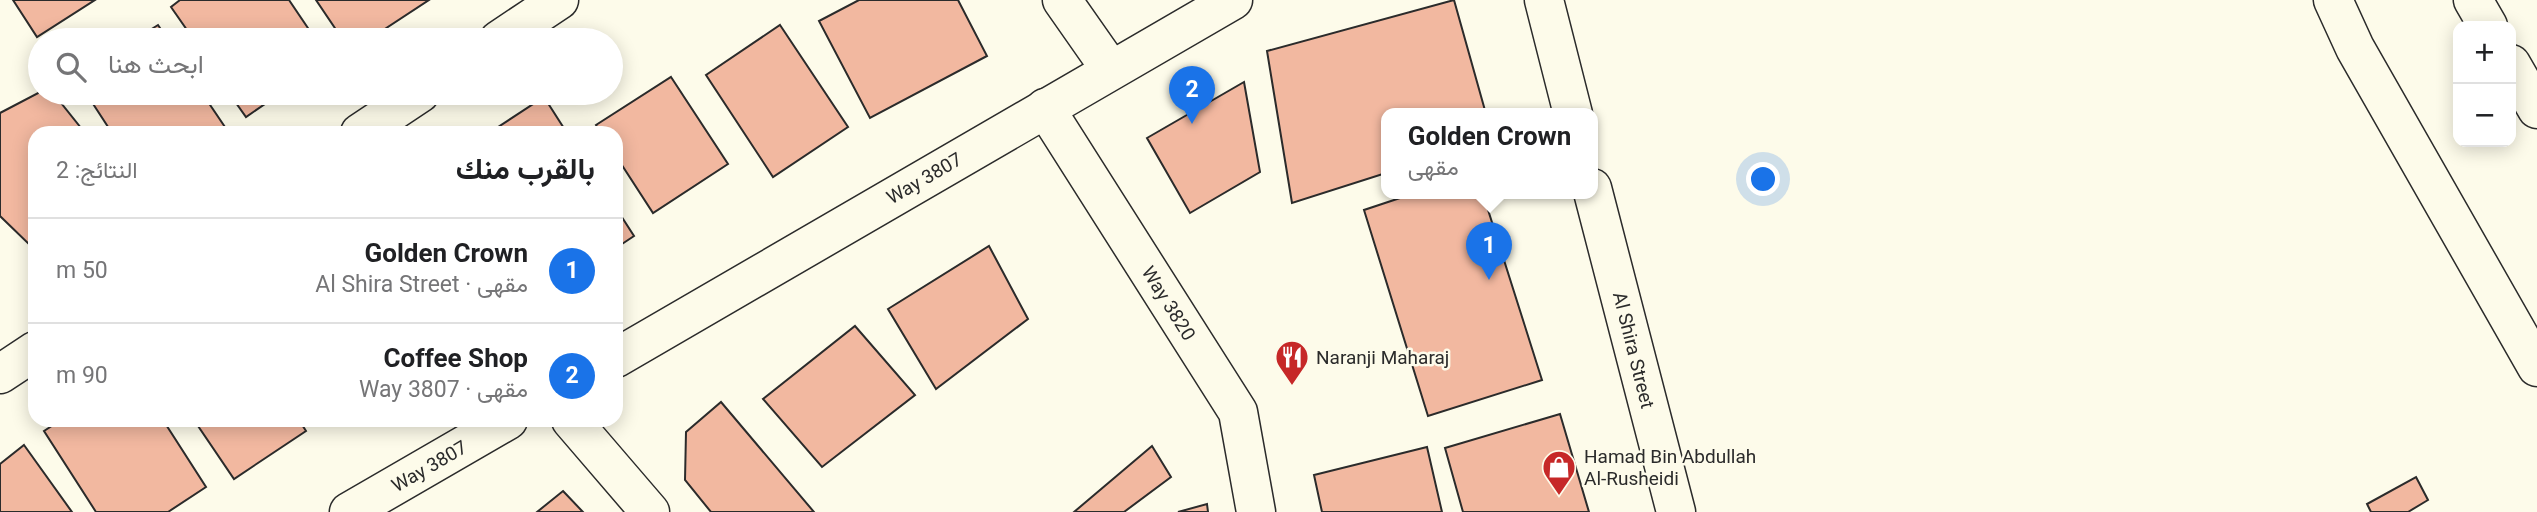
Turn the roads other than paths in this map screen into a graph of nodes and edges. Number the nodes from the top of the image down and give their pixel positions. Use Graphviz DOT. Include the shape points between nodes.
graph roads {
  1 [pos="559,0"];
  2 [pos="1062,0"];
  3 [pos="1233,0"];
  4 [pos="1544,0"];
  5 [pos="2333,0"];
  6 [pos="2473,0"];
  7 [pos="2485,21"];
  8 [pos="517,28"];
  9 [pos="1111,70"];
  10 [pos="2516,73"];
  11 [pos="402,105"];
  12 [pos="1045,108"];
  13 [pos="1571,108"];
  14 [pos="2537,109"];
  15 [pos="370,126"];
  16 [pos="1595,199"];
  17 [pos="623,354"];
  18 [pos="28,356"];
  19 [pos="2537,368"];
  20 [pos="0,374"];
  21 [pos="497,427"];
  22 [pos="577,427"];
  23 [pos="349,512"];
  24 [pos="650,512"];
  25 [pos="1256,512"];
  26 [pos="1676,512"];
  1 -- 8 [label="main road"];
  2 -- 9 [label="main road"];
  3 -- 9 [label="main road, Way 3807"];
  4 -- 13 [label="main road"];
  5 -- 19 [label="main road"];
  6 -- 7 [label="main road"];
  9 -- 12 [label="main road, Way 3807"];
  10 -- 14 [label="main road"];
  11 -- 15 [label="main road"];
  12 -- 17 [label="main road, Way 3807"];
  12 -- 25 [label="main road, Way 3820" via="1238,412"];
  16 -- 26 [label="main road, Al Shira Street"];
  18 -- 20 [label="main road"];
  21 -- 23 [label="main road, Way 3807"];
  22 -- 24 [label="main road"];
}
